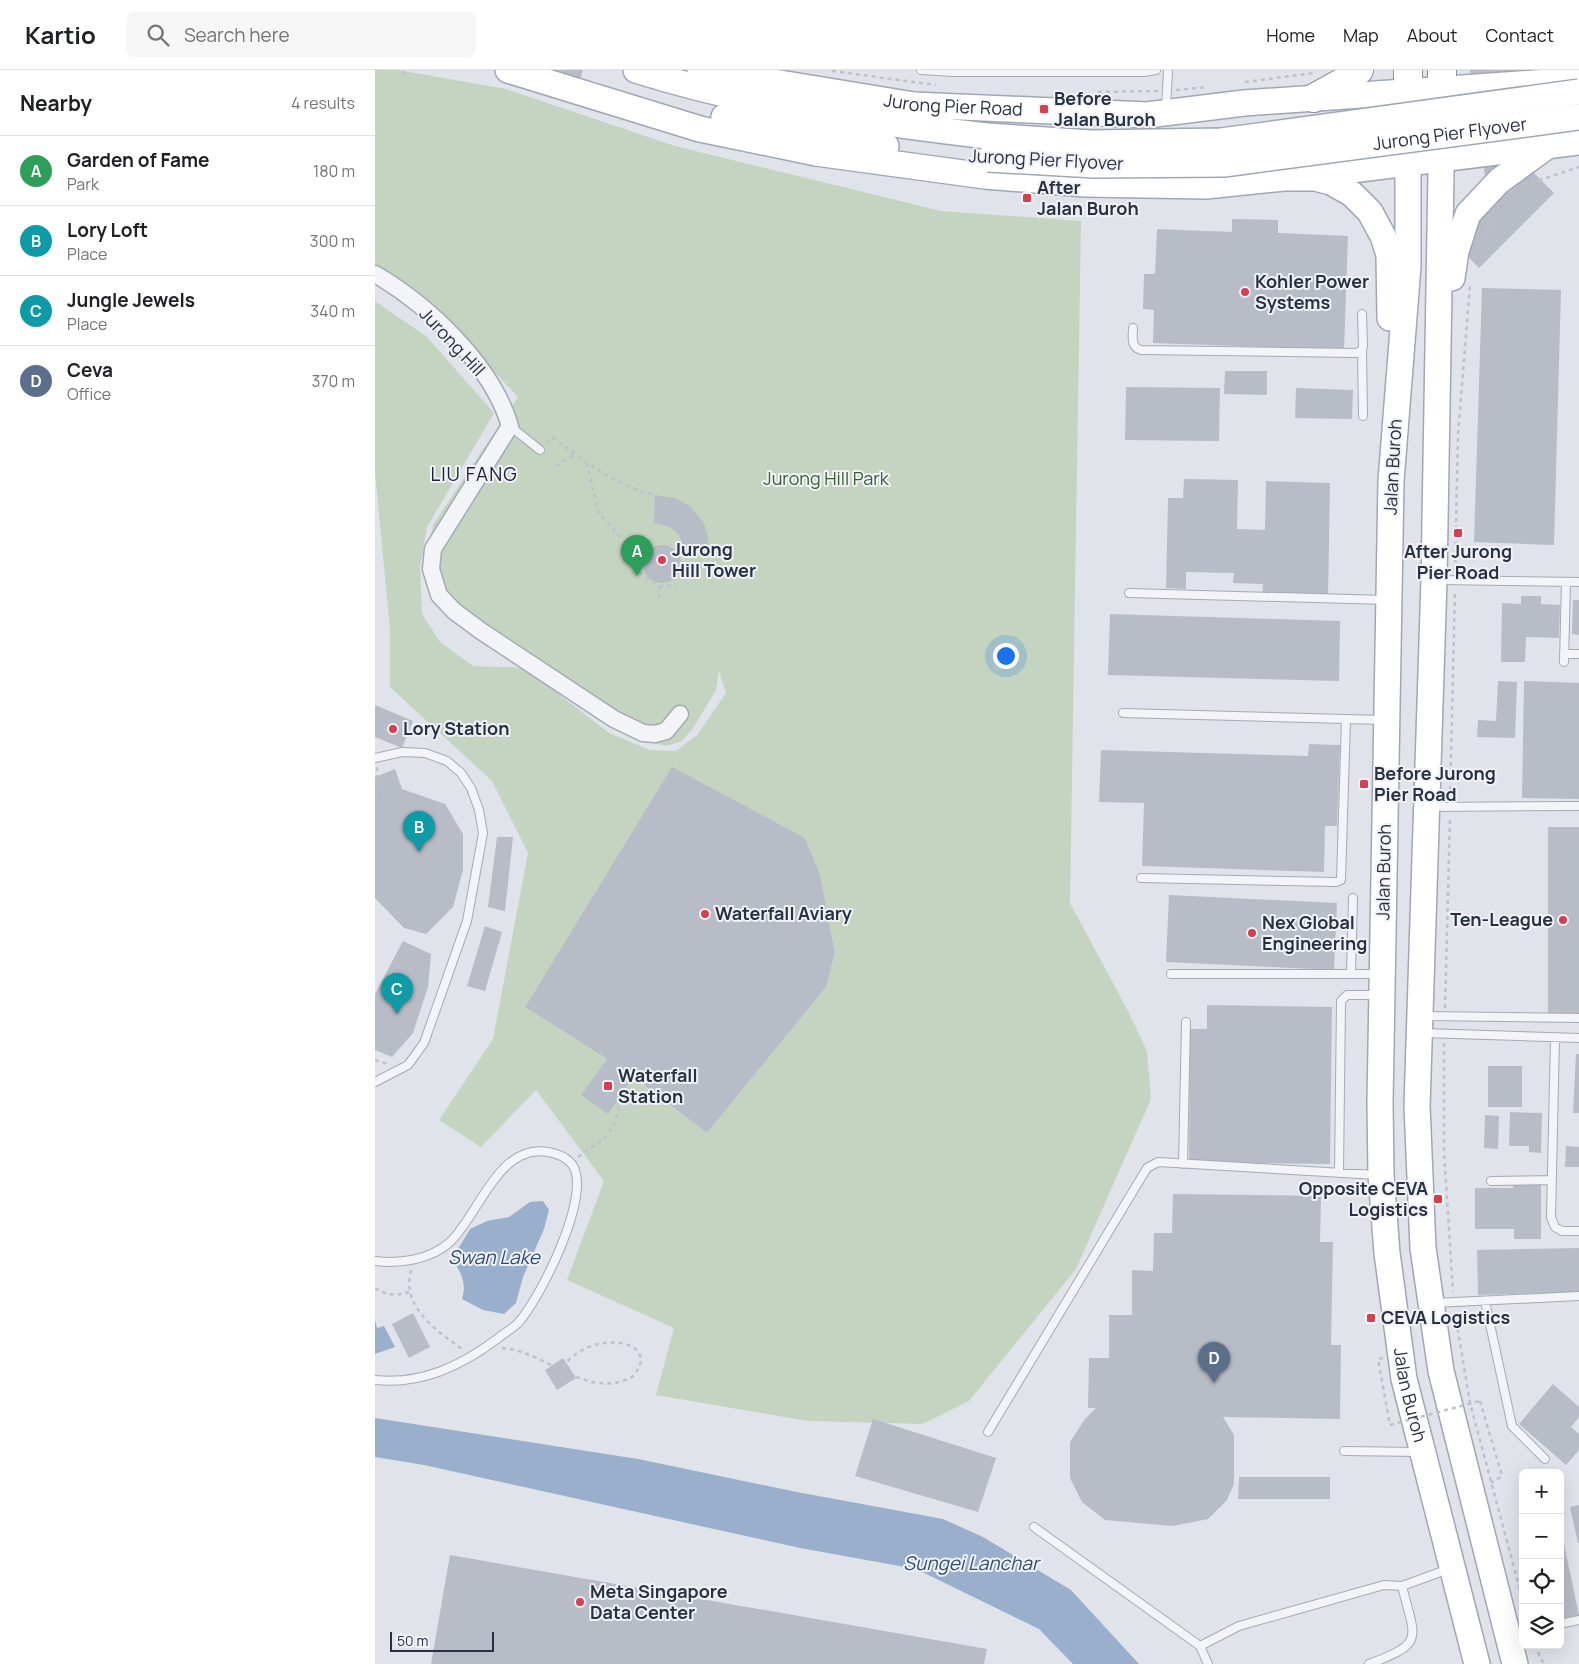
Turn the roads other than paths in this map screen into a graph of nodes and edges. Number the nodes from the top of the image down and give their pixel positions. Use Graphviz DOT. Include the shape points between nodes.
graph roads {
  1 [pos="508,70"];
  2 [pos="519,70"];
  3 [pos="636,70"];
  4 [pos="700,70"];
  5 [pos="921,70"];
  6 [pos="1156,70"];
  7 [pos="1168,70"];
  8 [pos="1442,79"];
  9 [pos="1579,80"];
  10 [pos="1408,81"];
  11 [pos="1359,83"];
  12 [pos="1315,86"];
  13 [pos="1579,92"];
  14 [pos="1167,102"];
  15 [pos="1579,116"];
  16 [pos="1407,132"];
  17 [pos="1579,142"];
  18 [pos="987,147"];
  19 [pos="1546,147"];
  20 [pos="1441,158"];
  21 [pos="1407,162"];
  22 [pos="1284,178"];
  23 [pos="375,274"];
  24 [pos="1363,314"];
  25 [pos="1133,328"];
  26 [pos="1362,350"];
  27 [pos="1363,416"];
  28 [pos="510,426"];
  29 [pos="1438,428"];
  30 [pos="540,450"];
  31 [pos="1391,481"];
  32 [pos="1445,580"];
  33 [pos="1566,582"];
  34 [pos="1579,582"];
  35 [pos="1129,593"];
  36 [pos="1389,600"];
  37 [pos="1564,654"];
  38 [pos="1579,654"];
  39 [pos="1564,662"];
  40 [pos="1123,713"];
  41 [pos="680,714"];
  42 [pos="1346,719"];
  43 [pos="1387,720"];
  44 [pos="377,758"];
  45 [pos="1579,806"];
  46 [pos="1438,807"];
  47 [pos="1141,878"];
  48 [pos="1353,898"];
  49 [pos="1171,974"];
  50 [pos="1351,974"];
  51 [pos="1382,984"];
  52 [pos="1579,1018"];
  53 [pos="1186,1022"];
  54 [pos="1420,1024"];
  55 [pos="1555,1038"];
  56 [pos="1579,1038"];
  57 [pos="375,1082"];
  58 [pos="1183,1164"];
  59 [pos="1339,1172"];
  60 [pos="1381,1175"];
  61 [pos="1491,1180"];
  62 [pos="1552,1180"];
  63 [pos="1579,1231"];
  64 [pos="375,1261"];
  65 [pos="1579,1296"];
  66 [pos="1485,1301"];
  67 [pos="1442,1303"];
  68 [pos="375,1380"];
  69 [pos="988,1432"];
  70 [pos="1344,1451"];
  71 [pos="1423,1452"];
  72 [pos="1545,1459"];
  73 [pos="1034,1527"];
  74 [pos="1452,1568"];
  75 [pos="1403,1586"];
  76 [pos="1579,1620"];
  77 [pos="1564,1623"];
  78 [pos="1200,1646"];
  79 [pos="1208,1664"];
  80 [pos="1369,1664"];
  81 [pos="1477,1664"];
  82 [pos="1515,1664"];
  1 -- 22 [label="main road" via="700,129 816,153 985,176 1085,184 1205,186"];
  2 -- 18 [label="main road, Jurong Pier Flyover" via="561,76 702,113 885,146"];
  3 -- 18 [label="main road, Jurong Pier Flyover" via="690,87"];
  4 -- 14 [label="main road, Jurong Pier Road" via="914,105 1147,115"];
  5 -- 6 [label="lane"];
  7 -- 14 [label="lane"];
  8 -- 9 [label="main road"];
  8 -- 10 [label="main road"];
  8 -- 20 [label="main road, Jalan Buroh"];
  10 -- 11 [label="main road"];
  10 -- 16 [label="main road, Jalan Buroh"];
  11 -- 12 [label="highway"];
  11 -- 16 [label="main road"];
  12 -- 14 [label="main road, Jurong Pier Road" via="1244,103"];
  13 -- 18 [label="main road, Jurong Pier Flyover, bridge" via="1221,140"];
  15 -- 18 [label="main road, Jurong Pier Flyover, bridge" via="1223,164 1094,166"];
  16 -- 20 [label="main road"];
  16 -- 21 [label="main road, Jalan Buroh"];
  17 -- 19 [label="main road"];
  19 -- 20 [label="main road"];
  19 -- 29 [label="main road" via="1499,181 1468,214 1455,250 1452,270 1450,372"];
  20 -- 21 [label="main road"];
  20 -- 29 [label="main road, Jalan Buroh"];
  21 -- 22 [label="main road"];
  21 -- 31 [label="main road, Jalan Buroh" via="1408,266"];
  22 -- 31 [label="main road" via="1315,178 1331,182 1352,194 1370,212 1383,236 1389,255"];
  23 -- 28 [label="street, Jurong Hill" via="436,319 476,362 505,407"];
  24 -- 26 [label="lane"];
  25 -- 26 [label="lane" via="1134,346 1141,350 1303,353 1357,353"];
  26 -- 27 [label="lane"];
  28 -- 30 [label="lane"];
  28 -- 41 [label="street" via="433,549 431,569 439,595 454,611 614,719 655,734 666,731"];
  29 -- 32 [label="main road, Jalan Buroh"];
  31 -- 36 [label="main road, Jalan Buroh"];
  32 -- 33 [label="lane"];
  32 -- 46 [label="main road, Jalan Buroh"];
  33 -- 34 [label="lane"];
  33 -- 37 [label="lane"];
  35 -- 36 [label="lane"];
  36 -- 43 [label="main road, Jalan Buroh"];
  37 -- 38 [label="lane"];
  37 -- 39 [label="lane"];
  40 -- 42 [label="lane"];
  42 -- 43 [label="lane"];
  42 -- 47 [label="lane" via="1341,880"];
  43 -- 51 [label="main road, Jalan Buroh"];
  44 -- 57 [label="lane" via="402,752 425,753 447,761 471,788 483,833 467,921 424,1043 408,1065"];
  45 -- 46 [label="lane"];
  46 -- 54 [label="main road, Jalan Buroh"];
  48 -- 50 [label="lane"];
  49 -- 50 [label="lane"];
  50 -- 51 [label="lane"];
  51 -- 59 [label="lane" via="1342,998"];
  51 -- 60 [label="main road, Jalan Buroh"];
  52 -- 54 [label="lane" via="1445,1016"];
  53 -- 58 [label="lane"];
  54 -- 55 [label="lane" via="1444,1034"];
  54 -- 67 [label="main road, Jalan Buroh" via="1417,1106 1423,1248"];
  55 -- 56 [label="lane"];
  55 -- 62 [label="lane"];
  58 -- 59 [label="lane"];
  58 -- 69 [label="lane" via="1158,1162 1147,1168"];
  59 -- 60 [label="lane"];
  60 -- 71 [label="main road, Jalan Buroh" via="1387,1253 1404,1379"];
  61 -- 62 [label="lane"];
  62 -- 63 [label="lane" via="1551,1216 1555,1228"];
  64 -- 68 [label="lane" via="392,1263 414,1259 433,1253 450,1242 512,1160 542,1152 570,1162 576,1176 571,1220 548,1276 518,1323 473,1357 430,1377 396,1382"];
  65 -- 66 [label="lane"];
  66 -- 67 [label="lane"];
  66 -- 72 [label="lane" via="1512,1426"];
  67 -- 82 [label="main road, Jalan Buroh" via="1441,1371 1511,1635"];
  70 -- 71 [label="lane"];
  71 -- 74 [label="main road, Jalan Buroh"];
  73 -- 78 [label="lane"];
  74 -- 75 [label="lane"];
  74 -- 81 [label="main road, Jalan Buroh"];
  75 -- 78 [label="lane" via="1383,1585 1292,1609 1239,1626"];
  75 -- 80 [label="lane" via="1413,1634 1409,1644 1400,1652"];
  76 -- 77 [label="lane"];
  78 -- 79 [label="lane"];
}
